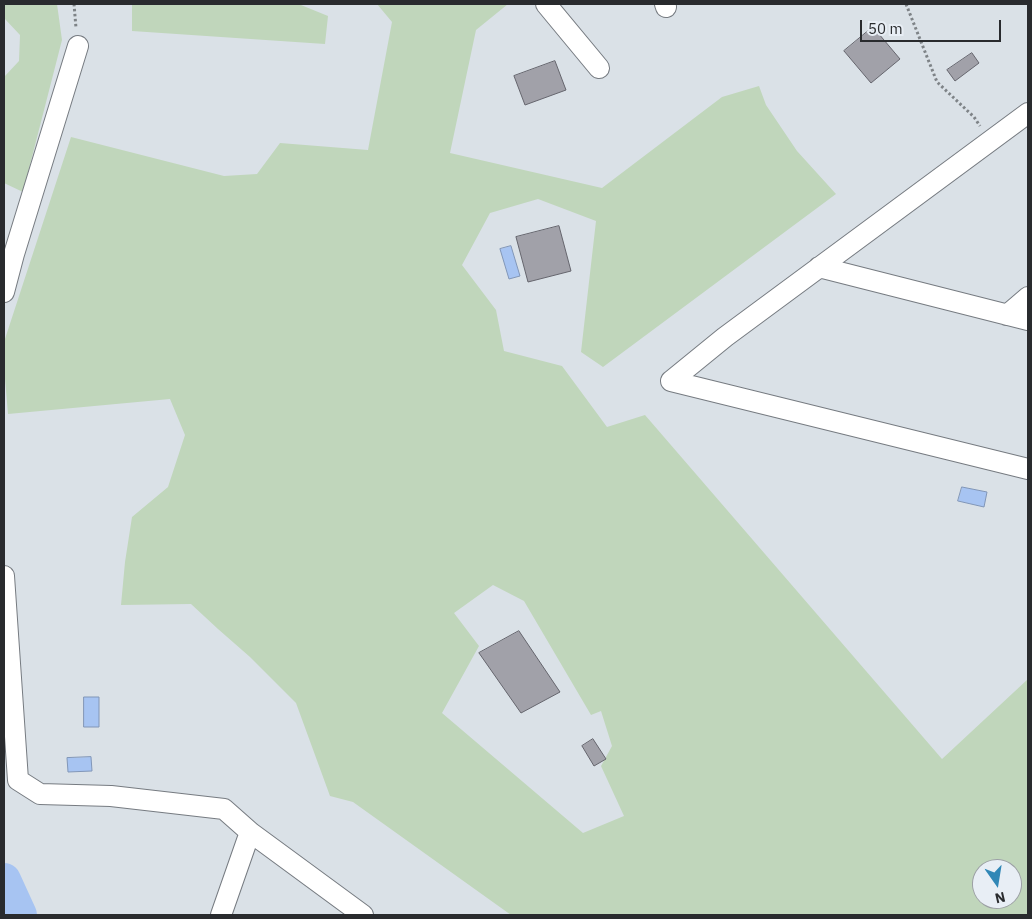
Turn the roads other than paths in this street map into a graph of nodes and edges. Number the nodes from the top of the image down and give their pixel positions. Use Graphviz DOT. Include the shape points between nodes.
graph roads {
  1 [pos="546,4"];
  2 [pos="78,46"];
  3 [pos="599,68"];
  4 [pos="1028,112"];
  5 [pos="819,267"];
  6 [pos="4,292"];
  7 [pos="1028,296"];
  8 [pos="1007,314"];
  9 [pos="1028,320"];
  10 [pos="1028,469"];
  11 [pos="4,576"];
  12 [pos="250,832"];
  13 [pos="221,915"];
  14 [pos="364,915"];
  1 -- 3 [label="street"];
  2 -- 6 [label="street"];
  4 -- 5 [label="street"];
  5 -- 8 [label="street"];
  5 -- 10 [label="street" via="671,382"];
  7 -- 8 [label="street"];
  8 -- 9 [label="street"];
  11 -- 12 [label="street" via="18,780 40,794 112,796 224,809"];
  12 -- 13 [label="street"];
  12 -- 14 [label="street"];
}
